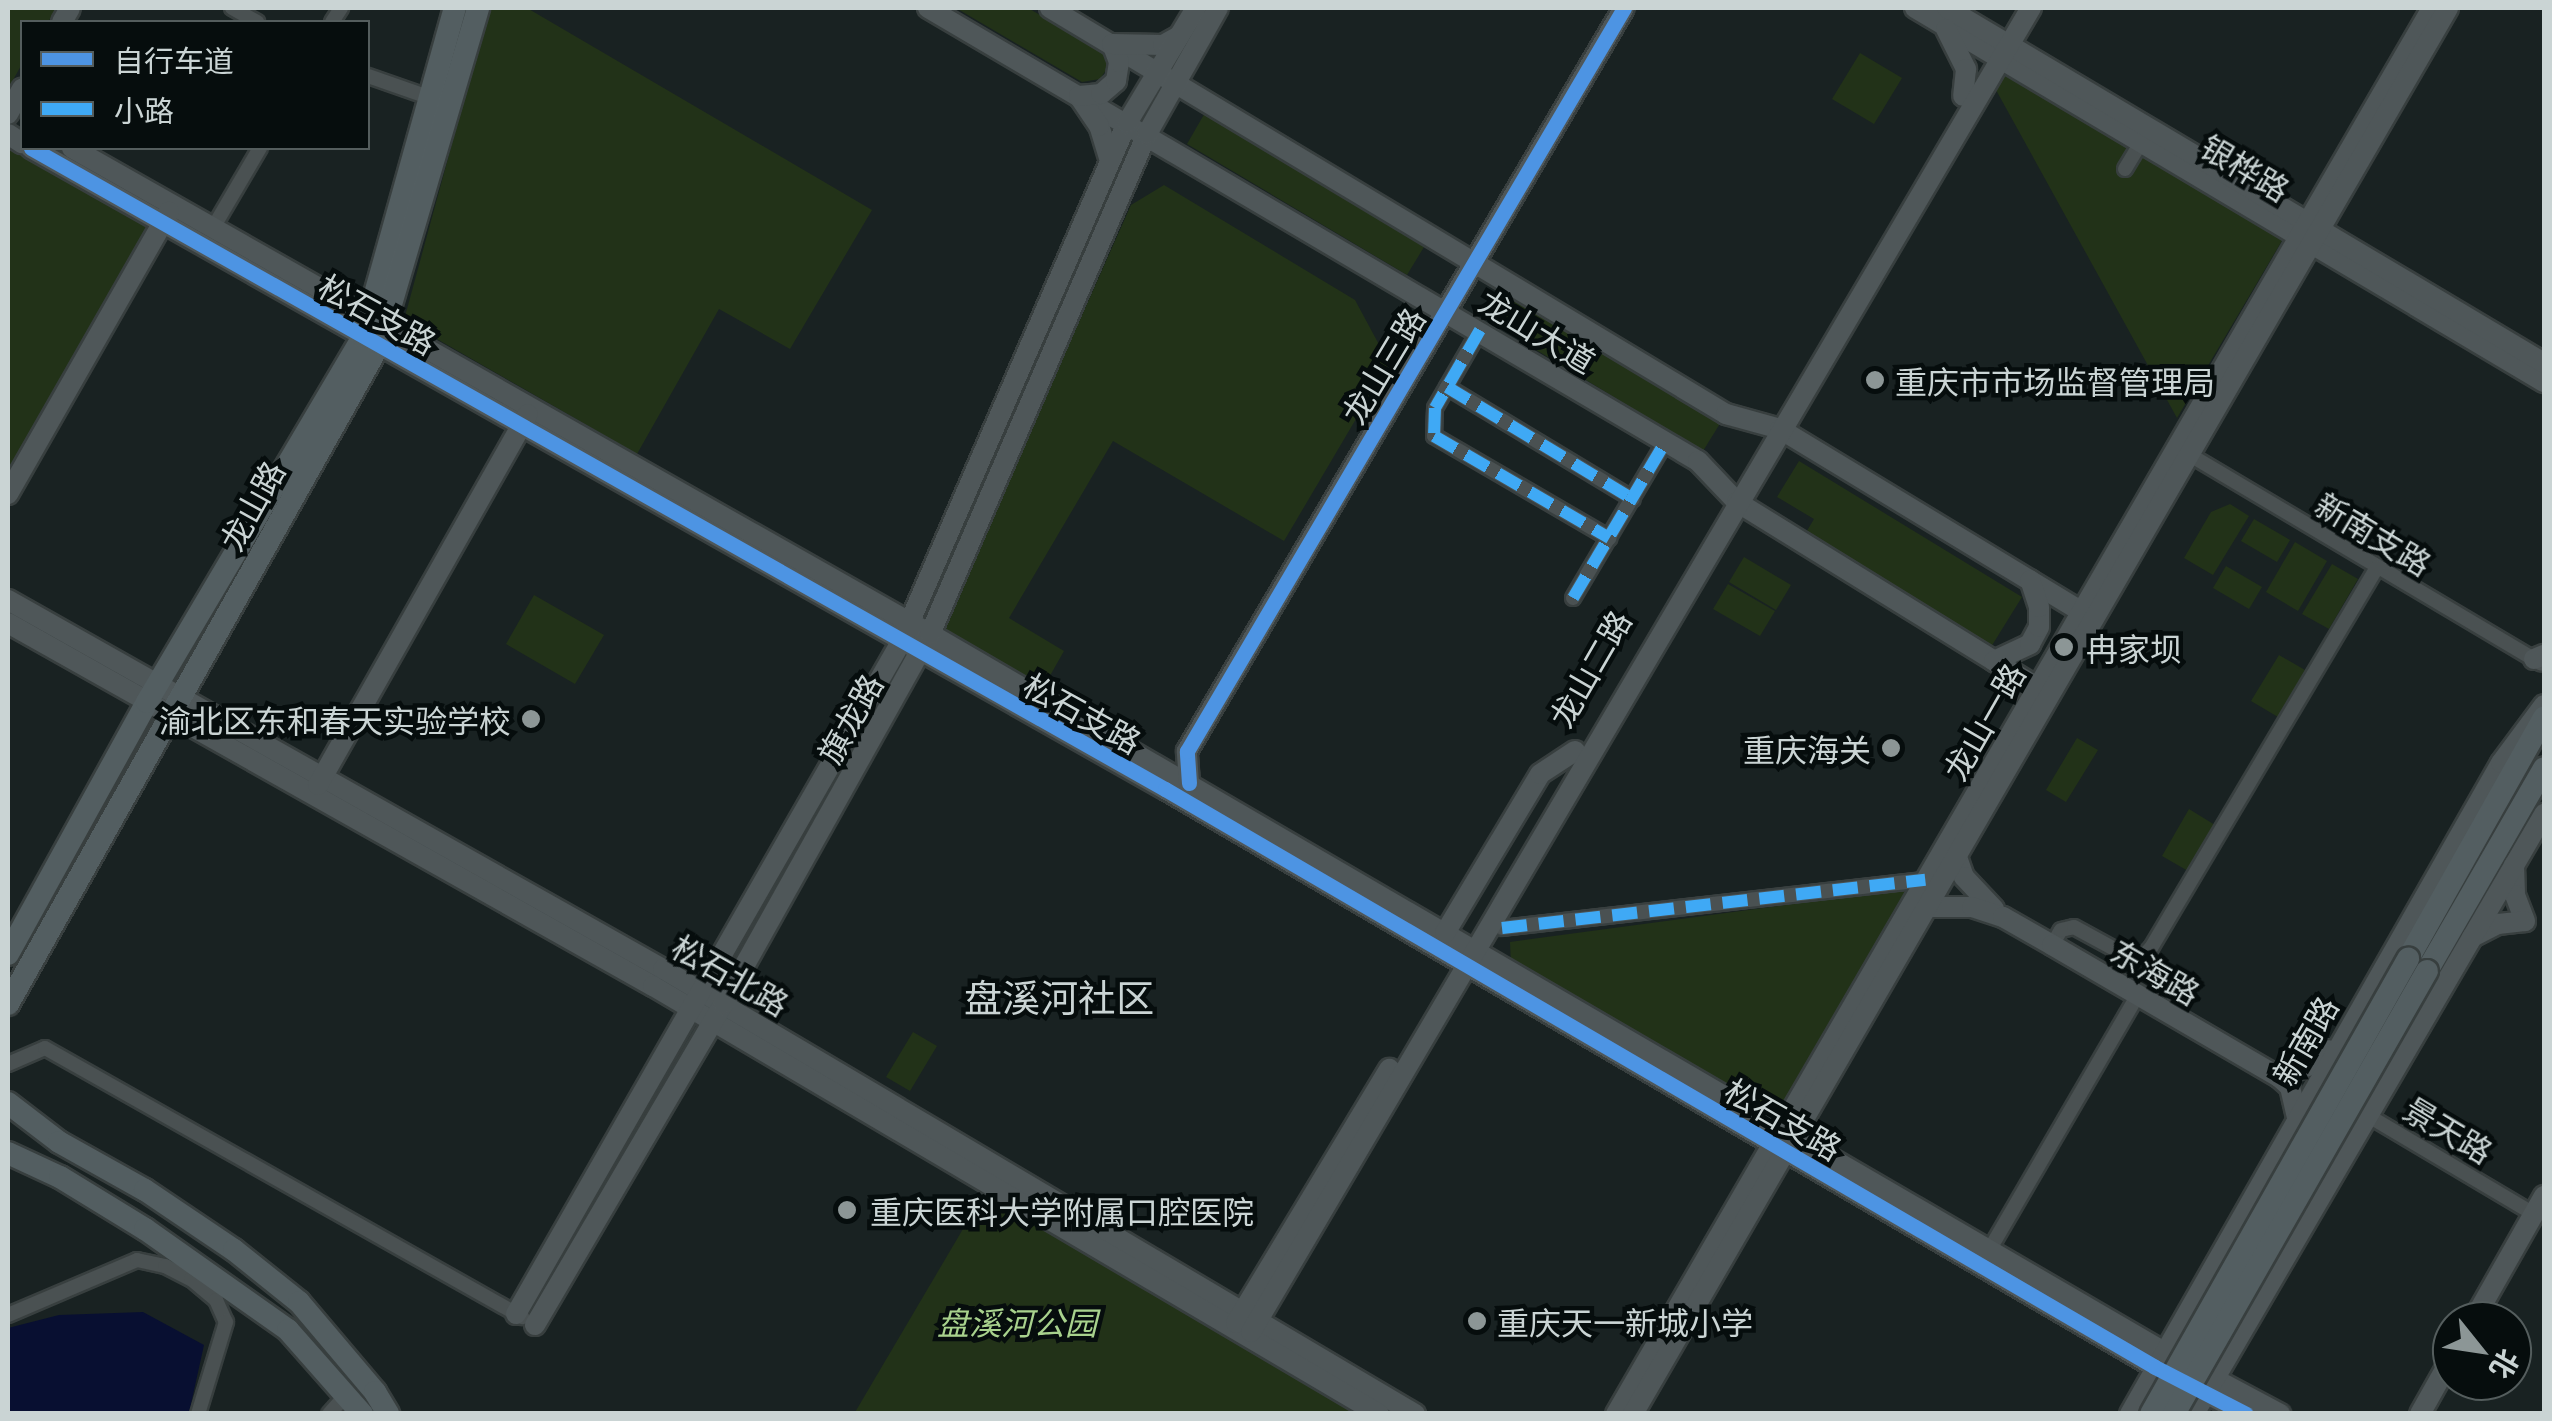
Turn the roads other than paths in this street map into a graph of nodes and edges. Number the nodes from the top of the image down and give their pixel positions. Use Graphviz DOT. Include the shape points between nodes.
graph roads {
  1 [pos="456,8"];
  2 [pos="478,8"];
  3 [pos="928,8"];
  4 [pos="1050,8"];
  5 [pos="1196,8"];
  6 [pos="1218,8"];
  7 [pos="1624,8"];
  8 [pos="1914,8"];
  9 [pos="1981,8"];
  10 [pos="2015,8"];
  11 [pos="2031,8"];
  12 [pos="2432,8"];
  13 [pos="2448,8"];
  14 [pos="1946,13"];
  15 [pos="1179,36"];
  16 [pos="1112,44"];
  17 [pos="1999,48"];
  18 [pos="370,77"];
  19 [pos="1166,77"];
  20 [pos="1080,96"];
  21 [pos="1963,96"];
  22 [pos="431,98"];
  23 [pos="1127,123"];
  24 [pos="1147,134"];
  25 [pos="2142,139"];
  26 [pos="35,150"];
  27 [pos="75,150"];
  28 [pos="259,150"];
  29 [pos="1110,162"];
  30 [pos="2126,169"];
  31 [pos="168,214"];
  32 [pos="213,228"];
  33 [pos="2311,232"];
  34 [pos="1476,260"];
  35 [pos="1446,310"];
  36 [pos="1480,330"];
  37 [pos="374,331"];
  38 [pos="2544,363"];
  39 [pos="2544,382"];
  40 [pos="1446,387"];
  41 [pos="526,417"];
  42 [pos="1774,428"];
  43 [pos="1666,442"];
  44 [pos="2182,451"];
  45 [pos="8,494"];
  46 [pos="1732,497"];
  47 [pos="1633,499"];
  48 [pos="1610,538"];
  49 [pos="2377,567"];
  50 [pos="2030,580"];
  51 [pos="1574,598"];
  52 [pos="8,600"];
  53 [pos="2088,615"];
  54 [pos="8,623"];
  55 [pos="910,623"];
  56 [pos="901,642"];
  57 [pos="925,643"];
  58 [pos="2541,660"];
  59 [pos="1994,661"];
  60 [pos="2043,691"];
  61 [pos="152,694"];
  62 [pos="2544,705"];
  63 [pos="175,706"];
  64 [pos="2544,718"];
  65 [pos="1187,751"];
  66 [pos="1581,755"];
  67 [pos="1156,764"];
  68 [pos="2544,768"];
  69 [pos="1189,783"];
  70 [pos="317,786"];
  71 [pos="2544,814"];
  72 [pos="1957,858"];
  73 [pos="2514,865"];
  74 [pos="1925,880"];
  75 [pos="1975,902"];
  76 [pos="1928,907"];
  77 [pos="2525,920"];
  78 [pos="1502,928"];
  79 [pos="2544,932"];
  80 [pos="2472,937"];
  81 [pos="2052,946"];
  82 [pos="1464,951"];
  83 [pos="8,954"];
  84 [pos="2417,965"];
  85 [pos="2138,995"];
  86 [pos="698,1001"];
  87 [pos="8,1004"];
  88 [pos="718,1012"];
  89 [pos="2340,1042"];
  90 [pos="8,1064"];
  91 [pos="2279,1077"];
  92 [pos="8,1103"];
  93 [pos="2367,1114"];
  94 [pos="2297,1118"];
  95 [pos="1785,1140"];
  96 [pos="8,1152"];
  97 [pos="2539,1205"];
  98 [pos="1985,1257"];
  99 [pos="2484,1301"];
  100 [pos="516,1314"];
  101 [pos="8,1315"];
  102 [pos="535,1325"];
  103 [pos="1245,1325"];
  104 [pos="2159,1360"];
  105 [pos="2211,1384"];
  106 [pos="376,1392"];
  107 [pos="351,1404"];
  108 [pos="198,1414"];
  109 [pos="329,1414"];
  110 [pos="362,1414"];
  111 [pos="388,1414"];
  112 [pos="402,1414"];
  113 [pos="1379,1414"];
  114 [pos="1416,1414"];
  115 [pos="1616,1414"];
  116 [pos="1633,1414"];
  117 [pos="2130,1414"];
  118 [pos="2151,1414"];
  119 [pos="2174,1414"];
  120 [pos="2194,1414"];
  121 [pos="2246,1414"];
  122 [pos="2280,1414"];
  1 -- 22 [label="main road, 龙山路"];
  2 -- 37 [label="main road, 龙山路"];
  3 -- 20 [label="main road, 龙山大道"];
  4 -- 16 [label="main road, 龙山大道"];
  5 -- 15 [label="main road"];
  6 -- 19 [label="main road, 旗龙路"];
  7 -- 34 [label="main road, 龙山三路"];
  8 -- 14 [label="main road, 银桦路"];
  9 -- 14 [label="main road"];
  10 -- 17 [label="main road"];
  11 -- 17 [label="main road"];
  12 -- 33 [label="main road, 龙山一路"];
  13 -- 33 [label="main road, 龙山一路"];
  14 -- 17 [label="main road, 银桦路"];
  14 -- 21 [label="main road" via="1966,69"];
  15 -- 16 [label="main road" via="1163,45"];
  15 -- 19 [label="main road"];
  16 -- 19 [label="main road, 龙山大道"];
  16 -- 20 [label="main road" via="1120,62 1116,81 1102,94"];
  17 -- 21 [label="main road, 龙山二路"];
  17 -- 25 [label="main road, 银桦路"];
  17 -- 33 [label="main road, 银桦路"];
  17 -- 42 [label="main road, 龙山二路"];
  18 -- 22 [label="street"];
  19 -- 23 [label="main road"];
  19 -- 24 [label="main road, 旗龙路"];
  19 -- 34 [label="main road, 龙山大道"];
  20 -- 23 [label="main road, 龙山大道"];
  20 -- 29 [label="main road"];
  21 -- 42 [label="main road, 龙山二路"];
  22 -- 37 [label="main road, 龙山路"];
  23 -- 24 [label="main road, 龙山大道"];
  23 -- 29 [label="main road"];
  24 -- 35 [label="main road, 龙山大道"];
  24 -- 57 [label="main road, 旗龙路"];
  25 -- 30 [label="street"];
  25 -- 33 [label="main road, 银桦路"];
  26 -- 31 [label="main road, 松石支路"];
  27 -- 31 [label="main road, 松石支路"];
  28 -- 32 [label="street"];
  29 -- 55 [label="main road"];
  31 -- 32 [label="main road, 松石支路"];
  31 -- 37 [label="main road, 松石支路"];
  31 -- 45 [label="main road"];
  32 -- 37 [label="main road, 松石支路"];
  33 -- 38 [label="main road, 银桦路"];
  33 -- 39 [label="main road, 银桦路"];
  33 -- 44 [label="main road, 龙山一路"];
  34 -- 35 [label="main road, 龙山三路"];
  34 -- 42 [label="main road, 龙山大道" via="1726,414"];
  35 -- 36 [label="main road, 龙山大道"];
  35 -- 65 [label="main road, 龙山三路"];
  36 -- 40 [label="street"];
  36 -- 43 [label="main road, 龙山大道"];
  37 -- 41 [label="main road, 松石支路"];
  37 -- 61 [label="main road, 龙山路"];
  37 -- 63 [label="main road, 龙山路"];
  40 -- 47 [label="street"];
  40 -- 48 [label="street" via="1434,408 1434,436"];
  41 -- 55 [label="main road, 松石支路"];
  41 -- 56 [label="main road, 松石支路"];
  41 -- 70 [label="main road"];
  42 -- 46 [label="main road, 龙山二路"];
  42 -- 50 [label="main road, 龙山大道"];
  43 -- 46 [label="main road, 龙山大道" via="1698,461"];
  43 -- 47 [label="street"];
  44 -- 49 [label="street, 新南支路"];
  44 -- 53 [label="main road, 龙山一路"];
  46 -- 59 [label="main road, 龙山大道"];
  46 -- 66 [label="main road, 龙山二路"];
  47 -- 48 [label="street"];
  48 -- 51 [label="street"];
  49 -- 58 [label="street, 新南支路"];
  49 -- 81 [label="street" via="2151,948 2129,957 2074,927 2061,930"];
  50 -- 53 [label="main road, 龙山大道"];
  50 -- 59 [label="main road" via="2040,627 2030,644"];
  52 -- 61 [label="main road, 松石北路"];
  53 -- 60 [label="main road, 龙山一路"];
  54 -- 61 [label="main road, 松石北路"];
  55 -- 56 [label="main road"];
  55 -- 57 [label="main road, 松石支路"];
  56 -- 57 [label="main road, 松石支路"];
  56 -- 86 [label="main road"];
  57 -- 67 [label="main road, 松石支路"];
  57 -- 82 [label="main road, 松石支路"];
  57 -- 88 [label="main road, 旗龙路"];
  59 -- 60 [label="main road, 龙山大道"];
  60 -- 72 [label="main road, 龙山一路"];
  60 -- 74 [label="main road, 龙山一路"];
  61 -- 63 [label="main road, 松石北路"];
  61 -- 83 [label="main road, 龙山路"];
  62 -- 89 [label="main road, 新南路" via="2501,764"];
  63 -- 70 [label="main road, 松石北路"];
  63 -- 87 [label="main road, 龙山路"];
  64 -- 84 [label="main road, 新南路"];
  65 -- 67 [label="main road"];
  65 -- 69 [label="main road"];
  66 -- 78 [label="main road" via="1579,799"];
  66 -- 82 [label="main road, 龙山二路"];
  66 -- 82 [label="main road" via="1540,774"];
  67 -- 69 [label="main road, 松石支路"];
  68 -- 84 [label="main road, 新南路"];
  69 -- 82 [label="main road, 松石支路"];
  70 -- 86 [label="main road, 松石北路"];
  71 -- 73 [label="main road"];
  72 -- 75 [label="main road, 东海路"];
  72 -- 76 [label="main road, 龙山一路"];
  73 -- 77 [label="main road"];
  73 -- 80 [label="main road"];
  74 -- 78 [label="street"];
  74 -- 95 [label="main road, 龙山一路"];
  75 -- 76 [label="main road"];
  75 -- 81 [label="main road, 东海路"];
  76 -- 95 [label="main road, 龙山一路"];
  77 -- 79 [label="main road"];
  77 -- 80 [label="main road"];
  78 -- 82 [label="main road"];
  80 -- 93 [label="main road"];
  81 -- 85 [label="main road, 东海路"];
  82 -- 95 [label="main road, 松石支路"];
  82 -- 103 [label="main road, 龙山二路"];
  84 -- 118 [label="main road, 新南路, bridge"];
  84 -- 119 [label="main road, 新南路, bridge"];
  85 -- 91 [label="main road, 东海路"];
  85 -- 98 [label="street"];
  86 -- 88 [label="main road, 松石北路"];
  86 -- 100 [label="main road"];
  88 -- 102 [label="main road, 旗龙路"];
  88 -- 103 [label="main road, 松石北路"];
  89 -- 91 [label="main road" via="2312,1065"];
  89 -- 94 [label="main road, 新南路"];
  90 -- 100 [label="street" via="45,1048"];
  91 -- 94 [label="main road" via="2290,1086"];
  92 -- 106 [label="main road" via="234,1250 299,1302"];
  93 -- 97 [label="street, 景天路"];
  93 -- 105 [label="main road"];
  94 -- 104 [label="main road, 新南路"];
  95 -- 98 [label="main road, 松石支路"];
  95 -- 115 [label="main road, 龙山一路"];
  95 -- 116 [label="main road, 龙山一路"];
  96 -- 107 [label="main road" via="145,1229 288,1330"];
  97 -- 99 [label="main road"];
  98 -- 104 [label="main road, 松石支路"];
  100 -- 102 [label="street"];
  101 -- 108 [label="street" via="137,1260 192,1279 216,1300 226,1322"];
  103 -- 113 [label="main road, 松石北路"];
  103 -- 114 [label="main road, 松石北路"];
  104 -- 105 [label="main road, 松石支路"];
  104 -- 117 [label="main road, 新南路"];
  105 -- 120 [label="main road"];
  105 -- 121 [label="main road"];
  105 -- 122 [label="main road"];
  106 -- 111 [label="main road"];
  106 -- 112 [label="main road"];
  107 -- 109 [label="street"];
  107 -- 110 [label="main road"];
}
